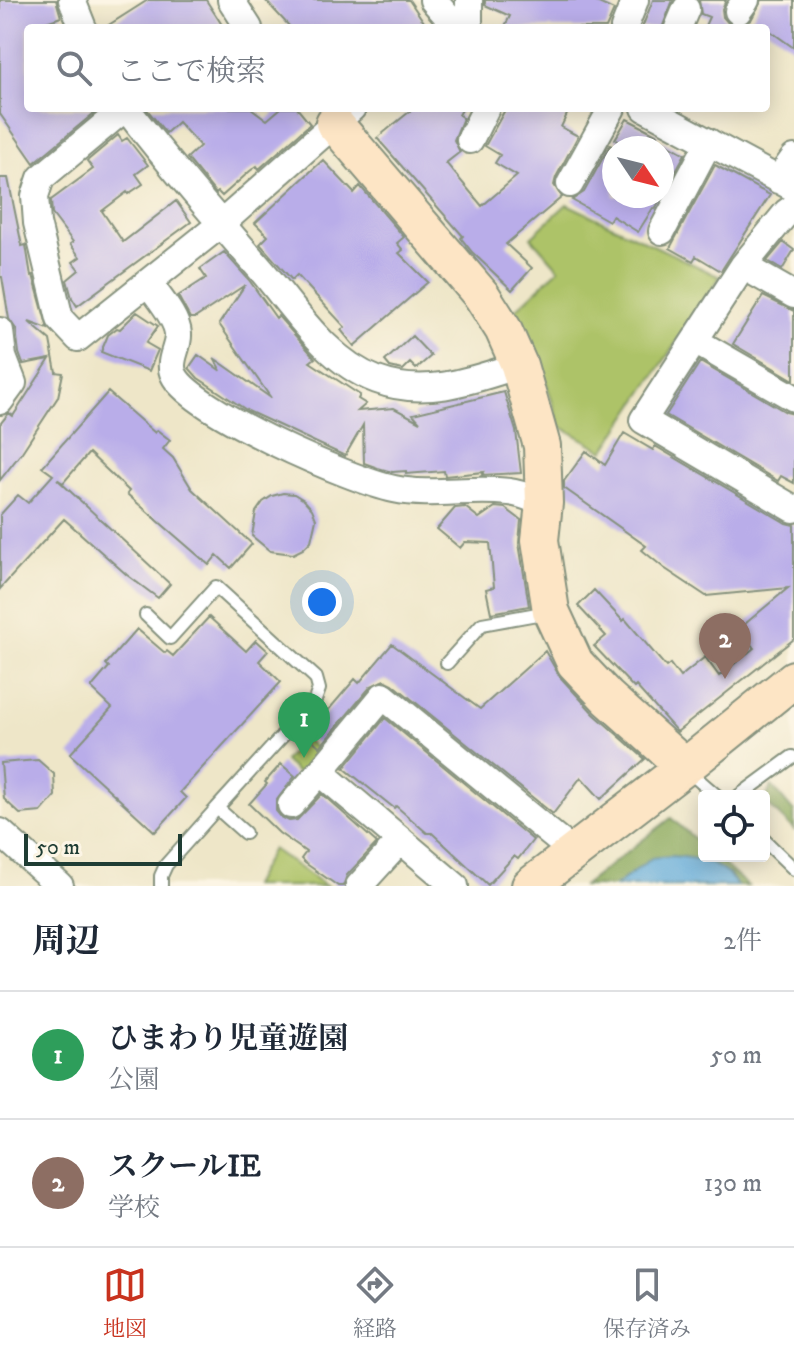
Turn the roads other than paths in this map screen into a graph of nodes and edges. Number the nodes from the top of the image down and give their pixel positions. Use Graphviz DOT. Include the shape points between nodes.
graph roads {
  1 [pos="72,0"];
  2 [pos="231,0"];
  3 [pos="433,0"];
  4 [pos="469,0"];
  5 [pos="632,1"];
  6 [pos="81,24"];
  7 [pos="246,24"];
  8 [pos="457,24"];
  9 [pos="461,24"];
  10 [pos="625,24"];
  11 [pos="120,112"];
  12 [pos="128,112"];
  13 [pos="484,112"];
  14 [pos="610,112"];
  15 [pos="653,112"];
  16 [pos="335,113"];
  17 [pos="470,140"];
  18 [pos="709,142"];
  19 [pos="794,158"];
  20 [pos="570,184"];
  21 [pos="786,184"];
  22 [pos="794,207"];
  23 [pos="221,224"];
  24 [pos="662,231"];
  25 [pos="743,266"];
  26 [pos="148,282"];
  27 [pos="794,295"];
  28 [pos="695,341"];
  29 [pos="1,349"];
  30 [pos="519,365"];
  31 [pos="794,398"];
  32 [pos="0,401"];
  33 [pos="544,503"];
  34 [pos="794,509"];
  35 [pos="551,611"];
  36 [pos="146,615"];
  37 [pos="447,663"];
  38 [pos="794,679"];
  39 [pos="792,757"];
  40 [pos="685,767"];
  41 [pos="320,772"];
  42 [pos="710,790"];
  43 [pos="747,790"];
  44 [pos="291,805"];
  45 [pos="217,808"];
  46 [pos="0,832"];
  47 [pos="245,833"];
  48 [pos="401,840"];
  49 [pos="770,846"];
  50 [pos="572,851"];
  51 [pos="794,869"];
  52 [pos="60,886"];
  53 [pos="161,886"];
  54 [pos="359,886"];
  55 [pos="455,886"];
  56 [pos="530,886"];
  1 -- 6 [label="street"];
  2 -- 7 [label="street"];
  3 -- 8 [label="street"];
  4 -- 9 [label="street"];
  5 -- 10 [label="street"];
  11 -- 26 [label="street" via="41,178 35,196 37,223 60,319 78,338"];
  12 -- 23 [label="street"];
  13 -- 17 [label="street"];
  14 -- 20 [label="street"];
  15 -- 18 [label="street"];
  16 -- 23 [label="street"];
  16 -- 30 [label="street" via="482,296"];
  18 -- 21 [label="street"];
  18 -- 24 [label="street"];
  19 -- 21 [label="street"];
  22 -- 25 [label="street"];
  23 -- 26 [label="street"];
  23 -- 30 [label="street" via="352,369 415,388 462,384"];
  25 -- 27 [label="street"];
  25 -- 28 [label="street"];
  26 -- 33 [label="street" via="177,326 174,376 190,394 247,428 328,468 394,489 511,492"];
  28 -- 31 [label="street"];
  28 -- 34 [label="street" via="643,420"];
  29 -- 32 [label="street" via="13,383"];
  30 -- 33 [label="street" via="542,446"];
  33 -- 35 [label="street" via="540,540"];
  35 -- 37 [label="lane" via="482,624"];
  35 -- 40 [label="street" via="575,663"];
  36 -- 45 [label="lane" via="170,638 216,587 319,683 315,700"];
  38 -- 40 [label="street"];
  39 -- 43 [label="lane"];
  40 -- 42 [label="lane"];
  40 -- 50 [label="street"];
  41 -- 44 [label="street"];
  41 -- 48 [label="street"];
  41 -- 50 [label="street" via="383,696"];
  45 -- 47 [label="lane"];
  45 -- 53 [label="lane" via="166,865"];
  46 -- 52 [label="street"];
  48 -- 54 [label="street"];
  48 -- 55 [label="street"];
  49 -- 51 [label="lane"];
  50 -- 56 [label="street"];
}
